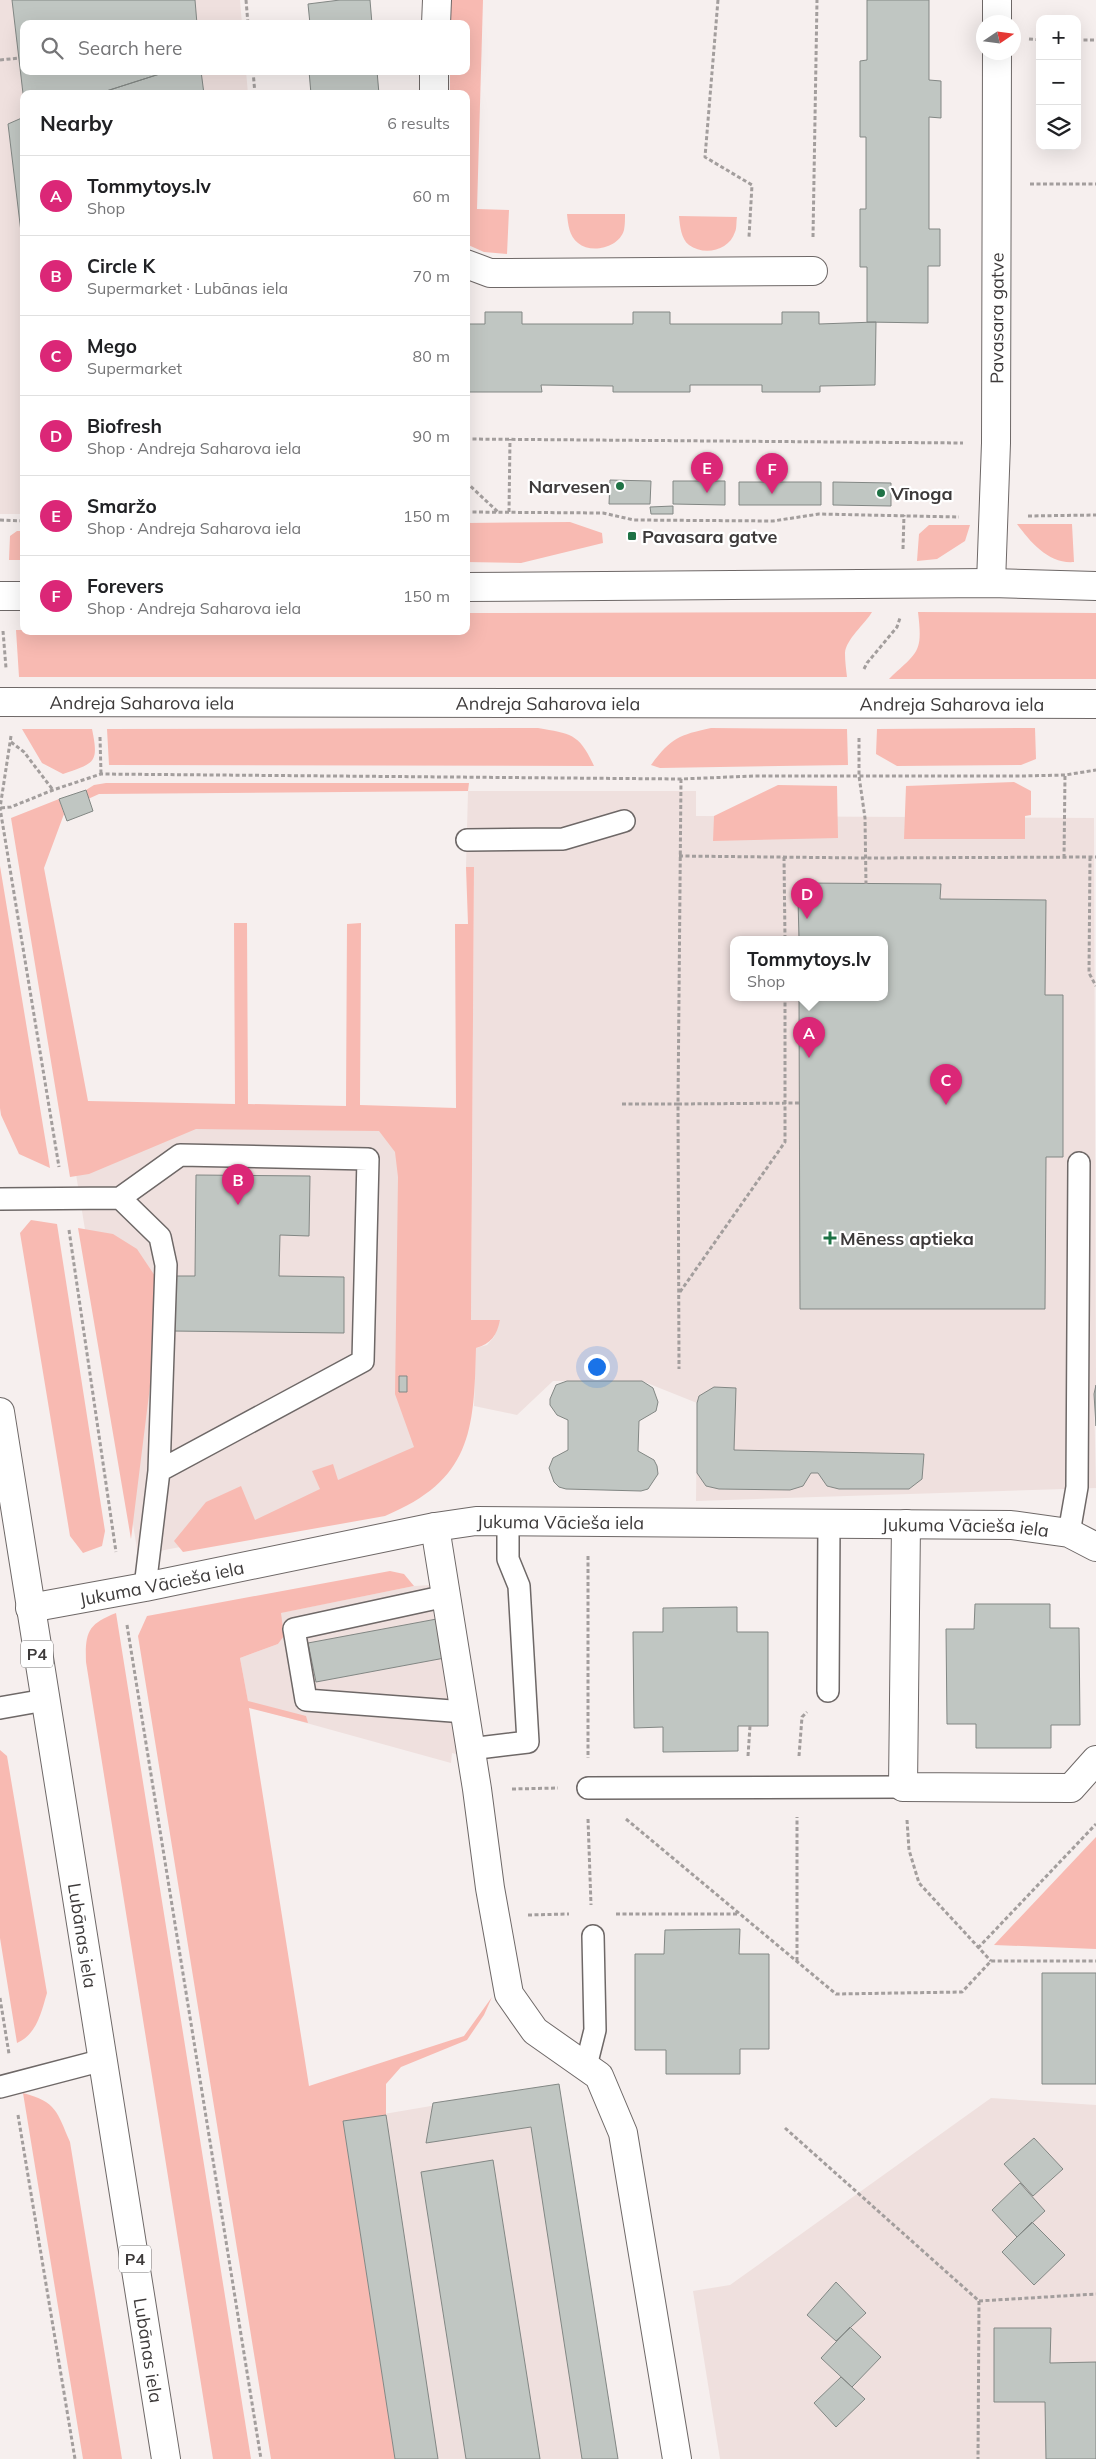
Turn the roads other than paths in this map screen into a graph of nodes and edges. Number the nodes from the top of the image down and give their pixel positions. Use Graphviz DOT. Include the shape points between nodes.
graph roads {
  1 [pos="436,0"];
  2 [pos="997,0"];
  3 [pos="997,15"];
  4 [pos="436,20"];
  5 [pos="997,60"];
  6 [pos="434,75"];
  7 [pos="434,90"];
  8 [pos="470,266"];
  9 [pos="812,271"];
  10 [pos="991,583"];
  11 [pos="1096,586"];
  12 [pos="470,587"];
  13 [pos="0,596"];
  14 [pos="20,596"];
  15 [pos="0,702"];
  16 [pos="1096,704"];
  17 [pos="624,821"];
  18 [pos="467,840"];
  19 [pos="1079,1162"];
  20 [pos="120,1198"];
  21 [pos="0,1199"];
  22 [pos="0,1412"];
  23 [pos="159,1470"];
  24 [pos="508,1521"];
  25 [pos="829,1523"];
  26 [pos="906,1524"];
  27 [pos="435,1527"];
  28 [pos="1069,1533"];
  29 [pos="1096,1547"];
  30 [pos="133,1590"];
  31 [pos="446,1596"];
  32 [pos="30,1608"];
  33 [pos="828,1691"];
  34 [pos="45,1700"];
  35 [pos="0,1708"];
  36 [pos="465,1712"];
  37 [pos="470,1749"];
  38 [pos="1096,1760"];
  39 [pos="903,1787"];
  40 [pos="588,1788"];
  41 [pos="593,1936"];
  42 [pos="103,2060"];
  43 [pos="586,2066"];
  44 [pos="7,2085"];
  45 [pos="166,2459"];
  46 [pos="677,2459"];
  1 -- 4 [label="street"];
  2 -- 3 [label="street"];
  5 -- 10 [label="street, Pavasara gatve" via="996,443"];
  6 -- 7 [label="street"];
  8 -- 9 [label="street" via="490,274"];
  10 -- 11 [label="street"];
  10 -- 12 [label="street"];
  13 -- 14 [label="street"];
  15 -- 16 [label="street, Andreja Saharova iela"];
  17 -- 18 [label="lane" via="563,838"];
  19 -- 28 [label="lane" via="1077,1487"];
  20 -- 21 [label="lane"];
  20 -- 23 [label="lane" via="160,1237 166,1265"];
  20 -- 23 [label="lane" via="180,1155 368,1159 363,1361"];
  22 -- 32 [label="street, Lubānas iela / P4"];
  23 -- 30 [label="lane"];
  24 -- 25 [label="street, Jukuma Vācieša iela"];
  24 -- 27 [label="street, Jukuma Vācieša iela" via="476,1521"];
  24 -- 37 [label="lane" via="508,1559 519,1586 528,1742"];
  25 -- 26 [label="street, Jukuma Vācieša iela"];
  25 -- 33 [label="lane"];
  26 -- 28 [label="street, Jukuma Vācieša iela" via="1010,1525"];
  26 -- 39 [label="street"];
  27 -- 30 [label="street, Jukuma Vācieša iela"];
  27 -- 31 [label="street"];
  28 -- 29 [label="street, Jukuma Vācieša iela"];
  30 -- 32 [label="street, Jukuma Vācieša iela"];
  31 -- 36 [label="street"];
  31 -- 36 [label="lane" via="294,1629 295,1638 306,1700"];
  32 -- 34 [label="street, Lubānas iela / P4"];
  34 -- 35 [label="lane"];
  34 -- 42 [label="street, Lubānas iela / P4"];
  36 -- 37 [label="street"];
  37 -- 43 [label="street" via="509,1994 535,2031"];
  38 -- 39 [label="street" via="1071,1788"];
  39 -- 40 [label="lane"];
  41 -- 43 [label="lane" via="595,2030"];
  42 -- 44 [label="lane"];
  42 -- 45 [label="street, Lubānas iela / P4"];
  43 -- 46 [label="street" via="599,2076 623,2133"];
}
